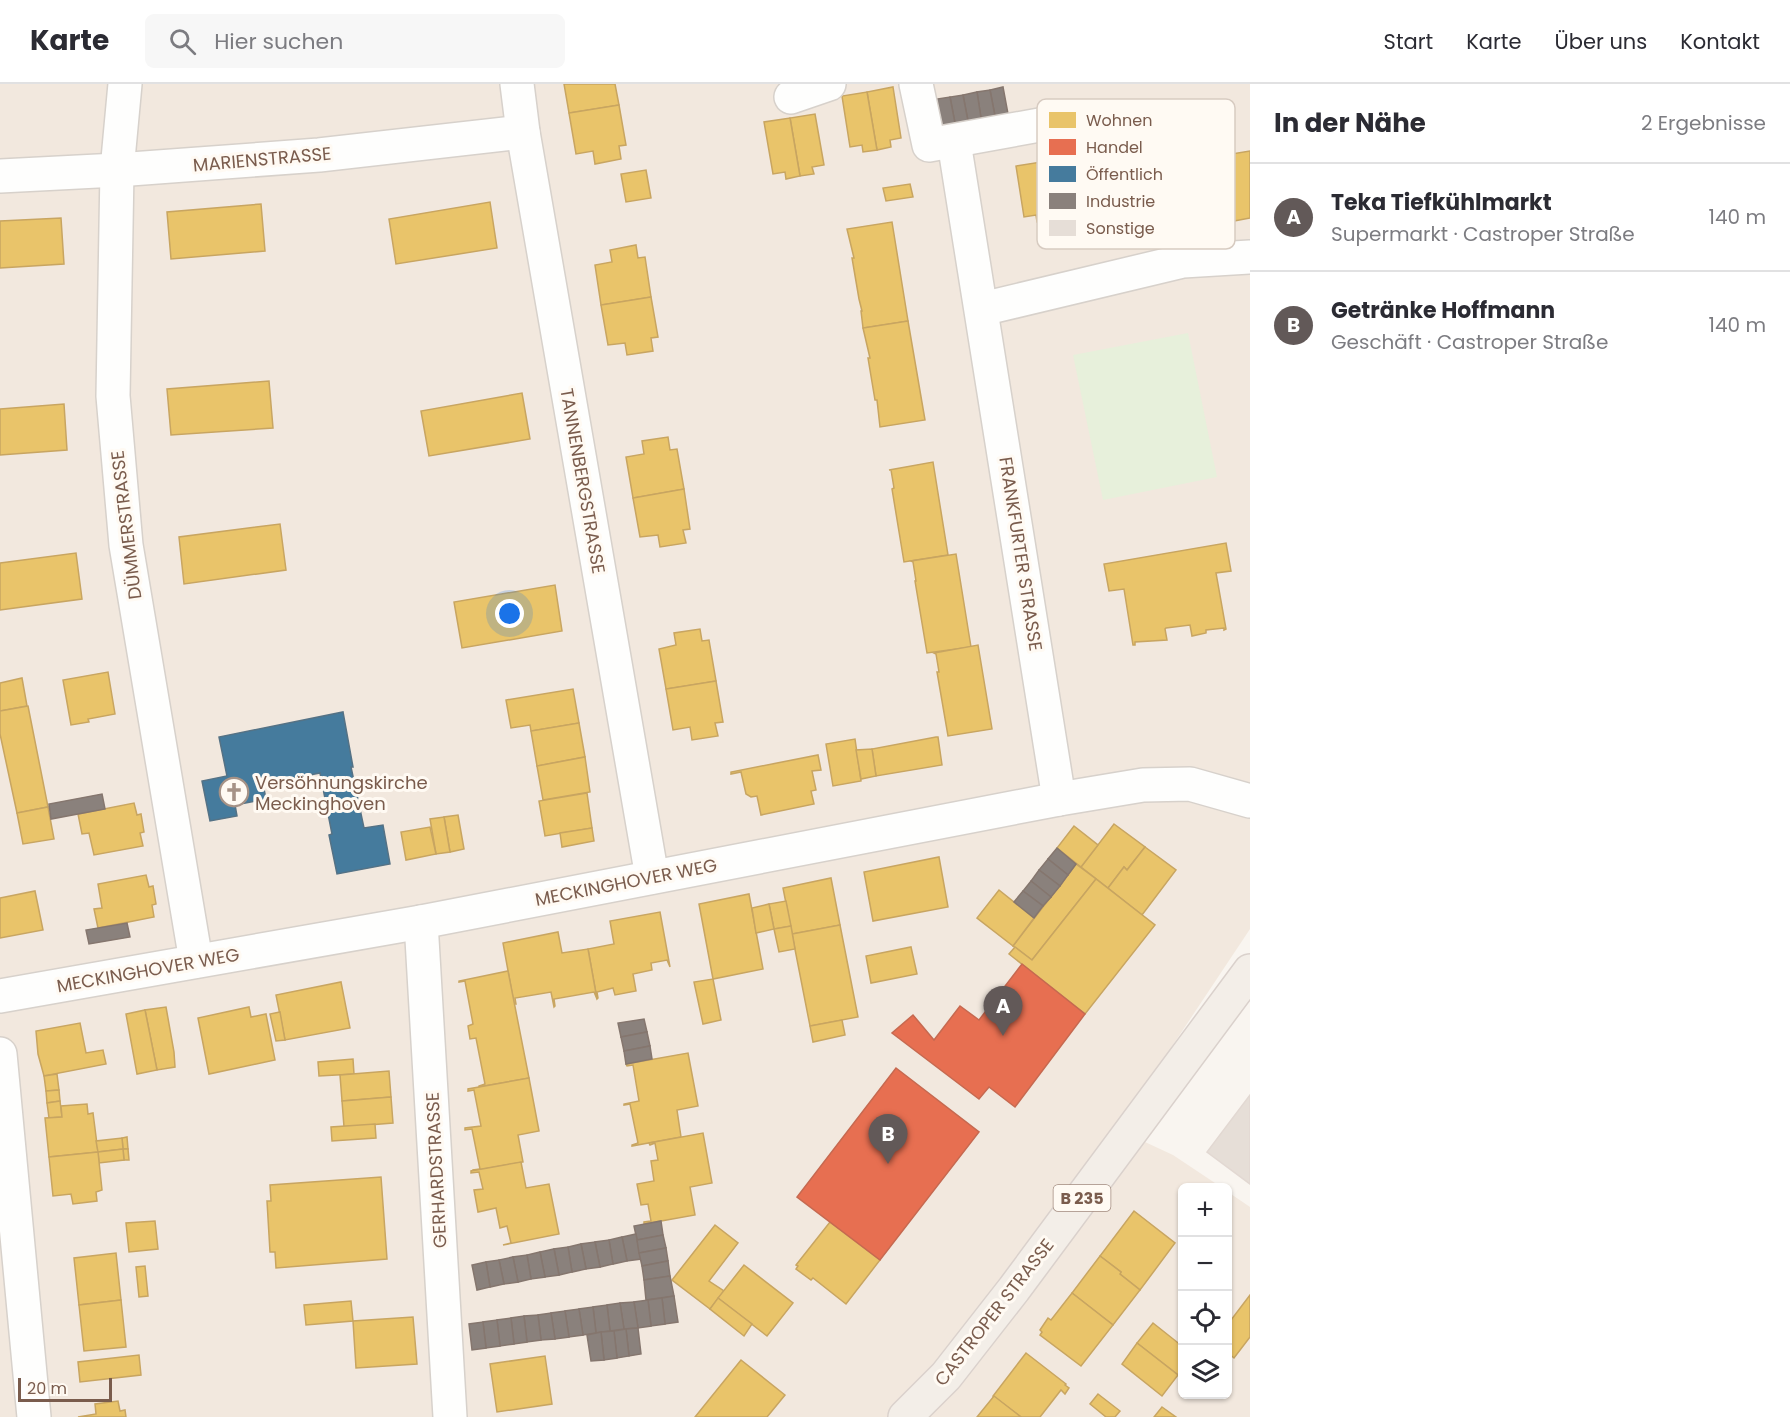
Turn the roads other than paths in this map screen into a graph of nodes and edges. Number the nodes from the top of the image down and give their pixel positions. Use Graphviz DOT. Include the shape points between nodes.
graph roads {
  1 [pos="125,84"];
  2 [pos="517,84"];
  3 [pos="830,84"];
  4 [pos="916,84"];
  5 [pos="791,97"];
  6 [pos="1037,126"];
  7 [pos="523,132"];
  8 [pos="954,142"];
  9 [pos="117,170"];
  10 [pos="0,176"];
  11 [pos="1250,257"];
  12 [pos="982,309"];
  13 [pos="1059,799"];
  14 [pos="1250,801"];
  15 [pos="652,877"];
  16 [pos="421,922"];
  17 [pos="196,961"];
  18 [pos="1250,971"];
  19 [pos="0,996"];
  20 [pos="0,1054"];
  21 [pos="34,1417"];
  22 [pos="450,1417"];
  23 [pos="905,1417"];
  1 -- 9 [label="street, DÜMMERSTRASSE"];
  2 -- 7 [label="street, TANNENBERGSTRASSE"];
  3 -- 5 [label="street"];
  4 -- 8 [label="street" via="929,145"];
  6 -- 8 [label="street"];
  7 -- 9 [label="street, MARIENSTRASSE" via="319,155"];
  7 -- 15 [label="street, TANNENBERGSTRASSE"];
  8 -- 12 [label="street, FRANKFURTER STRASSE"];
  9 -- 10 [label="street, MARIENSTRASSE"];
  9 -- 17 [label="street, DÜMMERSTRASSE" via="112,396 126,545"];
  11 -- 12 [label="street" via="1183,261"];
  12 -- 13 [label="street, FRANKFURTER STRASSE"];
  13 -- 14 [label="street, MECKINGHOVER WEG" via="1143,785 1190,784"];
  13 -- 15 [label="street, MECKINGHOVER WEG"];
  15 -- 16 [label="street, MECKINGHOVER WEG"];
  16 -- 17 [label="street, MECKINGHOVER WEG"];
  16 -- 22 [label="street, GERHARDSTRASSE"];
  17 -- 19 [label="street, MECKINGHOVER WEG"];
  18 -- 23 [label="main road, CASTROPER STRASSE / B 235" via="1014,1289 946,1376"];
  20 -- 21 [label="street"];
}
